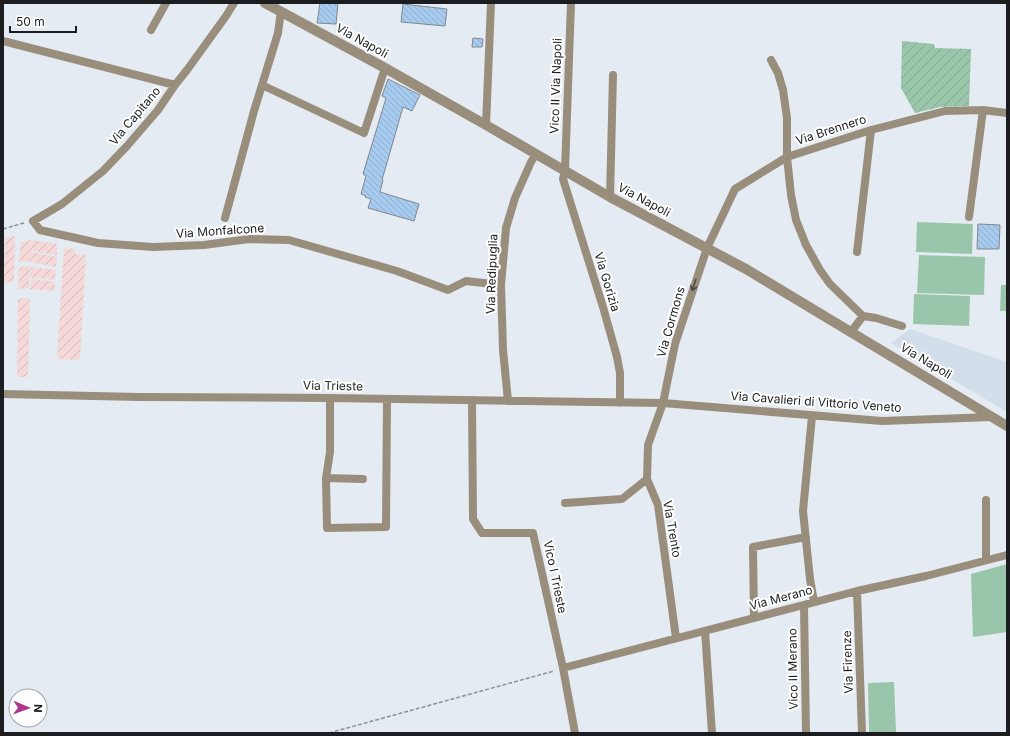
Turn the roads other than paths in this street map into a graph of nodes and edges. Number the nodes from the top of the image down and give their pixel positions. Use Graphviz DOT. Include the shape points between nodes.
graph roads {
  1 [pos="166,3"];
  2 [pos="234,3"];
  3 [pos="266,3"];
  4 [pos="491,3"];
  5 [pos="571,3"];
  6 [pos="281,11"];
  7 [pos="151,30"];
  8 [pos="3,41"];
  9 [pos="770,60"];
  10 [pos="385,68"];
  11 [pos="613,75"];
  12 [pos="175,85"];
  13 [pos="262,85"];
  14 [pos="983,110"];
  15 [pos="1007,113"];
  16 [pos="486,125"];
  17 [pos="871,130"];
  18 [pos="536,154"];
  19 [pos="787,157"];
  20 [pos="565,171"];
  21 [pos="610,197"];
  22 [pos="969,217"];
  23 [pos="224,218"];
  24 [pos="33,221"];
  25 [pos="707,248"];
  26 [pos="857,252"];
  27 [pos="501,286"];
  28 [pos="863,316"];
  29 [pos="902,326"];
  30 [pos="851,332"];
  31 [pos="3,394"];
  32 [pos="330,398"];
  33 [pos="387,399"];
  34 [pos="472,400"];
  35 [pos="508,401"];
  36 [pos="620,403"];
  37 [pos="663,403"];
  38 [pos="812,416"];
  39 [pos="992,417"];
  40 [pos="1007,426"];
  41 [pos="326,478"];
  42 [pos="363,479"];
  43 [pos="647,479"];
  44 [pos="986,500"];
  45 [pos="565,503"];
  46 [pos="806,537"];
  47 [pos="1007,555"];
  48 [pos="986,560"];
  49 [pos="857,591"];
  50 [pos="814,602"];
  51 [pos="804,605"];
  52 [pos="754,618"];
  53 [pos="705,631"];
  54 [pos="676,638"];
  55 [pos="563,668"];
  56 [pos="575,733"];
  57 [pos="712,733"];
  58 [pos="806,733"];
  59 [pos="862,733"];
  1 -- 7 [label="street"];
  2 -- 12 [label="street, Via Capitano"];
  3 -- 6 [label="street, Via Napoli"];
  4 -- 16 [label="street"];
  5 -- 20 [label="street, Vico II Via Napoli"];
  6 -- 10 [label="street, Via Napoli"];
  6 -- 13 [label="street" via="278,33"];
  8 -- 12 [label="street"];
  9 -- 19 [label="street" via="783,90"];
  10 -- 13 [label="street" via="364,133"];
  10 -- 16 [label="street, Via Napoli"];
  11 -- 21 [label="street"];
  12 -- 24 [label="street, Via Capitano" via="158,110 103,171 62,204"];
  13 -- 23 [label="street"];
  14 -- 15 [label="street, Via Brennero"];
  14 -- 17 [label="street, Via Brennero" via="945,111"];
  14 -- 22 [label="street"];
  16 -- 18 [label="street, Via Napoli"];
  17 -- 19 [label="street, Via Brennero"];
  17 -- 26 [label="street"];
  18 -- 20 [label="street, Via Napoli"];
  18 -- 27 [label="street, Via Redipuglia" via="515,198 506,228"];
  19 -- 25 [label="street, Via Brennero" via="735,188"];
  19 -- 28 [label="street" via="796,220 806,245 830,284"];
  20 -- 21 [label="street, Via Napoli"];
  20 -- 36 [label="street, Via Gorizia" via="563,179 617,357"];
  21 -- 25 [label="street, Via Napoli"];
  24 -- 27 [label="street, Via Monfalcone" via="40,230 98,243 152,247 204,245 249,238 289,240 397,271 448,290 466,282"];
  25 -- 30 [label="street, Via Napoli"];
  25 -- 37 [label="street, Via Cormons, one-way" via="675,344"];
  27 -- 35 [label="street, Via Redipuglia"];
  28 -- 29 [label="street"];
  28 -- 30 [label="street"];
  30 -- 39 [label="street, Via Napoli"];
  31 -- 32 [label="street, Via Trieste"];
  32 -- 33 [label="street, Via Trieste"];
  32 -- 41 [label="street" via="330,452"];
  33 -- 34 [label="street, Via Trieste"];
  33 -- 41 [label="street" via="386,527 327,528"];
  34 -- 35 [label="street, Via Trieste"];
  34 -- 55 [label="street, Vico I Trieste" via="473,519 482,533 533,533"];
  35 -- 36 [label="street, Via Trieste"];
  36 -- 37 [label="street, Via Trieste"];
  37 -- 38 [label="street, Via Cavalieri di Vittorio Veneto"];
  37 -- 43 [label="street, Via Trento" via="648,445"];
  38 -- 39 [label="street, Via Cavalieri di Vittorio Veneto" via="882,421"];
  38 -- 46 [label="street" via="803,512"];
  39 -- 40 [label="street, Via Napoli"];
  41 -- 42 [label="street"];
  43 -- 45 [label="street" via="622,500"];
  43 -- 54 [label="street, Via Trento" via="658,504"];
  44 -- 48 [label="street"];
  46 -- 50 [label="street"];
  46 -- 52 [label="street" via="753,548"];
  47 -- 48 [label="street, Via Merano"];
  48 -- 49 [label="street, Via Merano"];
  49 -- 50 [label="street, Via Merano"];
  49 -- 59 [label="street, Via Firenze"];
  50 -- 51 [label="street, Via Merano"];
  51 -- 52 [label="street, Via Merano"];
  51 -- 58 [label="street, Vico II Merano"];
  52 -- 53 [label="street, Via Merano"];
  53 -- 54 [label="street, Via Merano"];
  53 -- 57 [label="street"];
  54 -- 55 [label="street, Via Merano"];
  55 -- 56 [label="street"];
}
